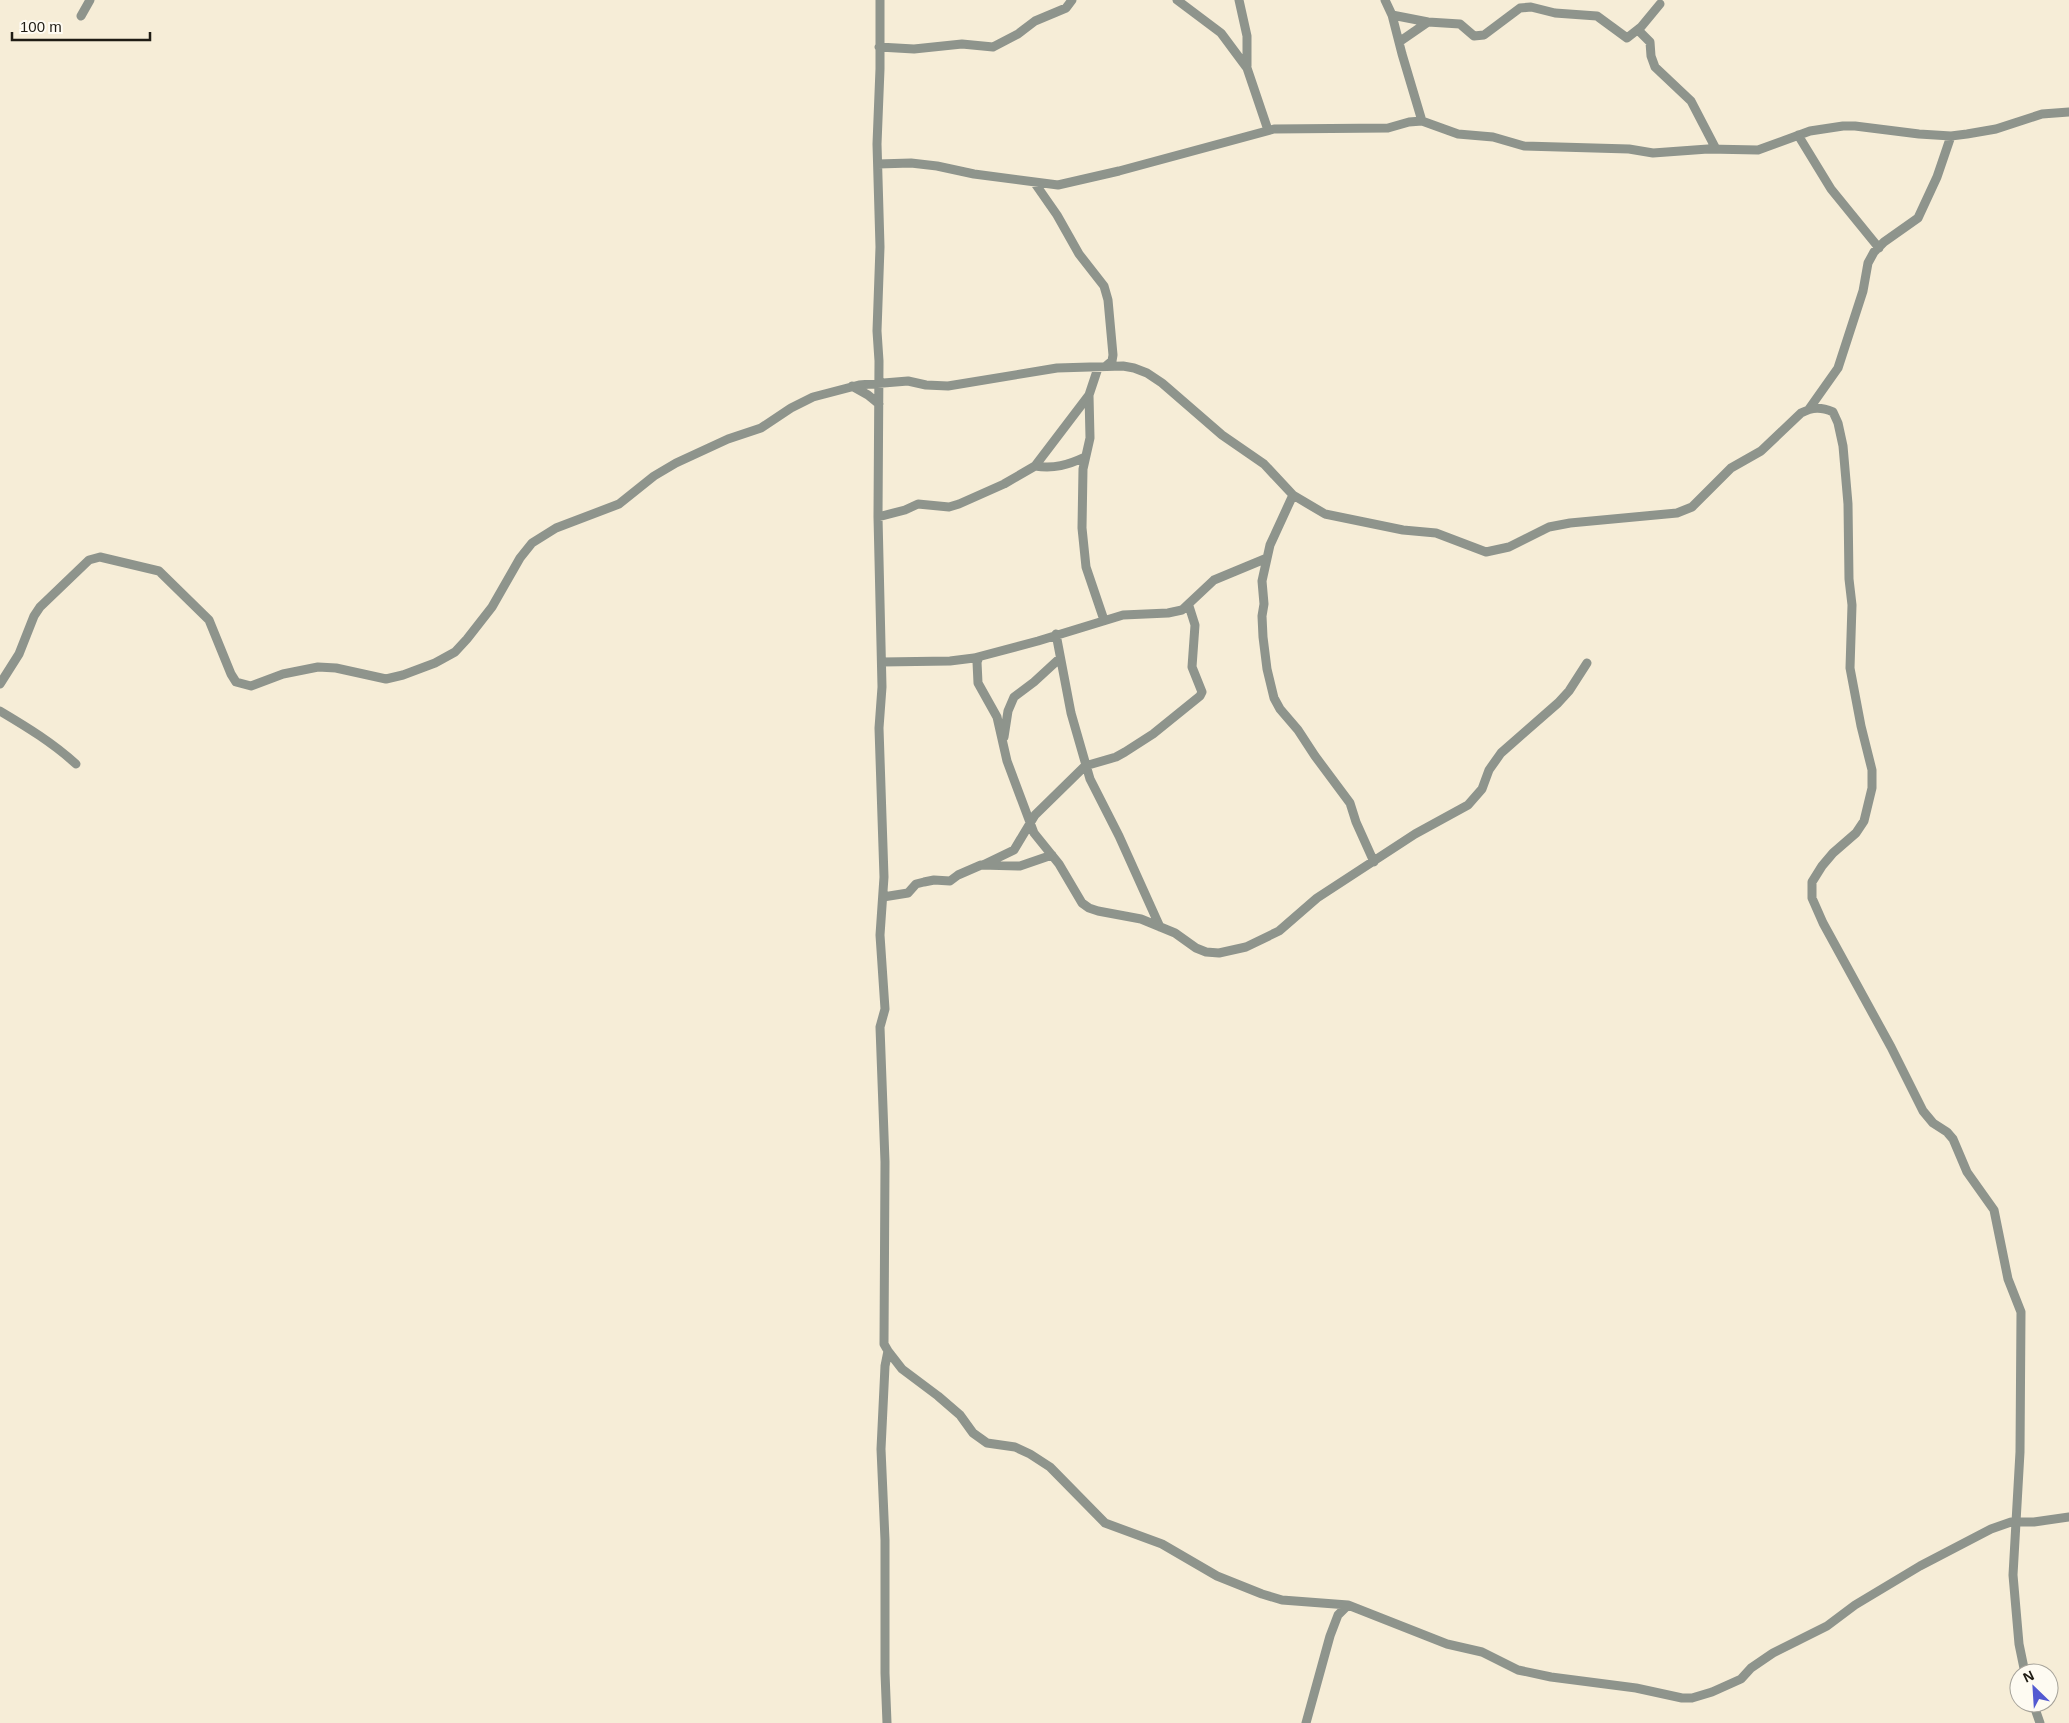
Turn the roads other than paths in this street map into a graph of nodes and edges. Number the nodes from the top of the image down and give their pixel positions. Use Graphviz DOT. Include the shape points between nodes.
graph roads {
  1 [pos="90,0"];
  2 [pos="880,0"];
  3 [pos="1072,0"];
  4 [pos="1177,0"];
  5 [pos="1239,0"];
  6 [pos="1385,0"];
  7 [pos="1660,4"];
  8 [pos="1392,15"];
  9 [pos="81,16"];
  10 [pos="1428,22"];
  11 [pos="1638,30"];
  12 [pos="1399,42"];
  13 [pos="880,47"];
  14 [pos="1247,68"];
  15 [pos="2069,112"];
  16 [pos="1422,121"];
  17 [pos="1268,130"];
  18 [pos="1798,135"];
  19 [pos="1951,136"];
  20 [pos="1716,149"];
  21 [pos="878,164"];
  22 [pos="1034,182"];
  23 [pos="1879,248"];
  24 [pos="1102,367"];
  25 [pos="878,383"];
  26 [pos="852,386"];
  27 [pos="1089,395"];
  28 [pos="879,404"];
  29 [pos="1809,409"];
  30 [pos="1085,457"];
  31 [pos="1035,466"];
  32 [pos="1293,495"];
  33 [pos="878,517"];
  34 [pos="1267,558"];
  35 [pos="1189,606"];
  36 [pos="1104,620"];
  37 [pos="1056,634"];
  38 [pos="979,657"];
  39 [pos="1059,659"];
  40 [pos="882,662"];
  41 [pos="1587,663"];
  42 [pos="0,684"];
  43 [pos="0,711"];
  44 [pos="1003,742"];
  45 [pos="76,764"];
  46 [pos="1086,766"];
  47 [pos="1030,822"];
  48 [pos="1052,855"];
  49 [pos="1374,862"];
  50 [pos="985,864"];
  51 [pos="883,896"];
  52 [pos="1160,927"];
  53 [pos="888,1351"];
  54 [pos="884,1366"];
  55 [pos="902,1369"];
  56 [pos="2069,1518"];
  57 [pos="2017,1522"];
  58 [pos="1348,1605"];
  59 [pos="2023,1663"];
  60 [pos="887,1723"];
  61 [pos="1306,1723"];
  1 -- 9 [label="street"];
  2 -- 13 [label="street"];
  3 -- 13 [label="street" via="1066,8 1035,21 993,47 962,44 914,49"];
  4 -- 14 [label="street" via="1221,33"];
  5 -- 14 [label="street" via="1247,36"];
  6 -- 8 [label="street"];
  7 -- 11 [label="street"];
  8 -- 10 [label="street"];
  8 -- 12 [label="street"];
  10 -- 11 [label="street" via="1460,24 1474,36 1479,36 1520,8 1532,7 1554,13 1597,16 1627,38"];
  10 -- 12 [label="street"];
  11 -- 20 [label="street" via="1650,42 1655,67 1691,101"];
  12 -- 16 [label="street"];
  13 -- 21 [label="street"];
  14 -- 17 [label="street"];
  15 -- 19 [label="street" via="2042,114 1996,129"];
  16 -- 17 [label="street" via="1388,128"];
  16 -- 20 [label="street" via="1458,134 1493,137 1524,146 1629,149 1653,153"];
  17 -- 22 [label="street" via="1068,184"];
  18 -- 19 [label="street" via="1855,126"];
  18 -- 20 [label="street" via="1758,150"];
  18 -- 23 [label="street" via="1831,189"];
  19 -- 23 [label="street" via="1918,218"];
  21 -- 22 [label="street" via="911,163"];
  21 -- 25 [label="street"];
  22 -- 24 [label="street" via="1079,254 1104,286 1112,361"];
  23 -- 29 [label="street" via="1868,263 1863,291 1838,368"];
  24 -- 25 [label="street" via="1057,368 948,386 926,386 908,381"];
  24 -- 27 [label="street"];
  24 -- 32 [label="street" via="1134,368 1162,383 1222,435 1264,464"];
  25 -- 26 [label="street"];
  25 -- 28 [label="street"];
  26 -- 28 [label="street"];
  26 -- 42 [label="street" via="813,397 761,428 676,463 619,504 556,528 532,544 520,558 492,607 455,652 416,671 386,679 318,667 283,674 251,686 241,684 234,679 209,620 168,579 151,568 100,558 89,560 40,608 19,654"];
  27 -- 30 [label="street" via="1090,438"];
  27 -- 31 [label="street"];
  28 -- 33 [label="street"];
  29 -- 32 [label="street" via="1761,451 1731,468 1704,497 1686,510 1549,527 1509,547 1495,550 1480,550 1436,533 1337,518"];
  29 -- 57 [label="street" via="1823,408 1833,412 1843,446 1852,605 1850,668 1872,770 1872,788 1864,821 1822,866 1812,882 1812,898 1923,1111 1953,1140 1967,1172 1994,1210 2008,1280 2022,1315"];
  30 -- 31 [label="street" via="1058,467"];
  30 -- 36 [label="street" via="1084,555"];
  31 -- 33 [label="street" via="959,504 948,507 918,504"];
  32 -- 34 [label="street"];
  33 -- 40 [label="street"];
  34 -- 35 [label="street" via="1214,580"];
  34 -- 49 [label="street" via="1262,581 1262,616 1267,669 1274,698 1350,803"];
  35 -- 36 [label="street" via="1168,613 1123,615"];
  35 -- 46 [label="street" via="1194,625 1192,667 1202,692 1200,696 1125,752"];
  36 -- 37 [label="street"];
  37 -- 38 [label="street"];
  37 -- 39 [label="street"];
  38 -- 40 [label="street" via="950,661"];
  38 -- 44 [label="street" via="978,683 997,717"];
  39 -- 44 [label="street" via="1014,697 1008,711"];
  39 -- 46 [label="street" via="1070,713"];
  40 -- 51 [label="street" via="879,728 884,819"];
  41 -- 49 [label="street" via="1558,704 1500,753 1482,789 1468,806 1415,834"];
  43 -- 45 [label="street" via="36,733"];
  44 -- 47 [label="street"];
  46 -- 47 [label="street"];
  46 -- 52 [label="street"];
  47 -- 48 [label="street" via="1034,833"];
  47 -- 50 [label="street" via="1014,850"];
  48 -- 50 [label="street" via="1020,866"];
  48 -- 52 [label="street" via="1086,906 1141,919"];
  49 -- 52 [label="street" via="1317,898 1279,931 1246,947 1219,953 1206,952"];
  50 -- 51 [label="street" via="950,881 924,882 916,884 908,893"];
  51 -- 53 [label="street" via="880,935 885,1009 880,1028 885,1162 884,1344"];
  53 -- 54 [label="street"];
  53 -- 55 [label="street"];
  54 -- 55 [label="street"];
  54 -- 60 [label="street" via="881,1449"];
  55 -- 58 [label="street" via="960,1415 987,1443 1015,1447 1050,1467 1105,1523 1162,1544 1217,1576 1262,1594 1282,1600"];
  56 -- 57 [label="street"];
  57 -- 58 [label="street" via="1991,1530 1920,1566 1827,1626 1774,1653 1751,1668 1740,1680 1692,1698 1518,1670 1482,1652 1447,1644"];
  57 -- 59 [label="street" via="2013,1587"];
  58 -- 61 [label="street" via="1338,1616 1330,1636"];
}
